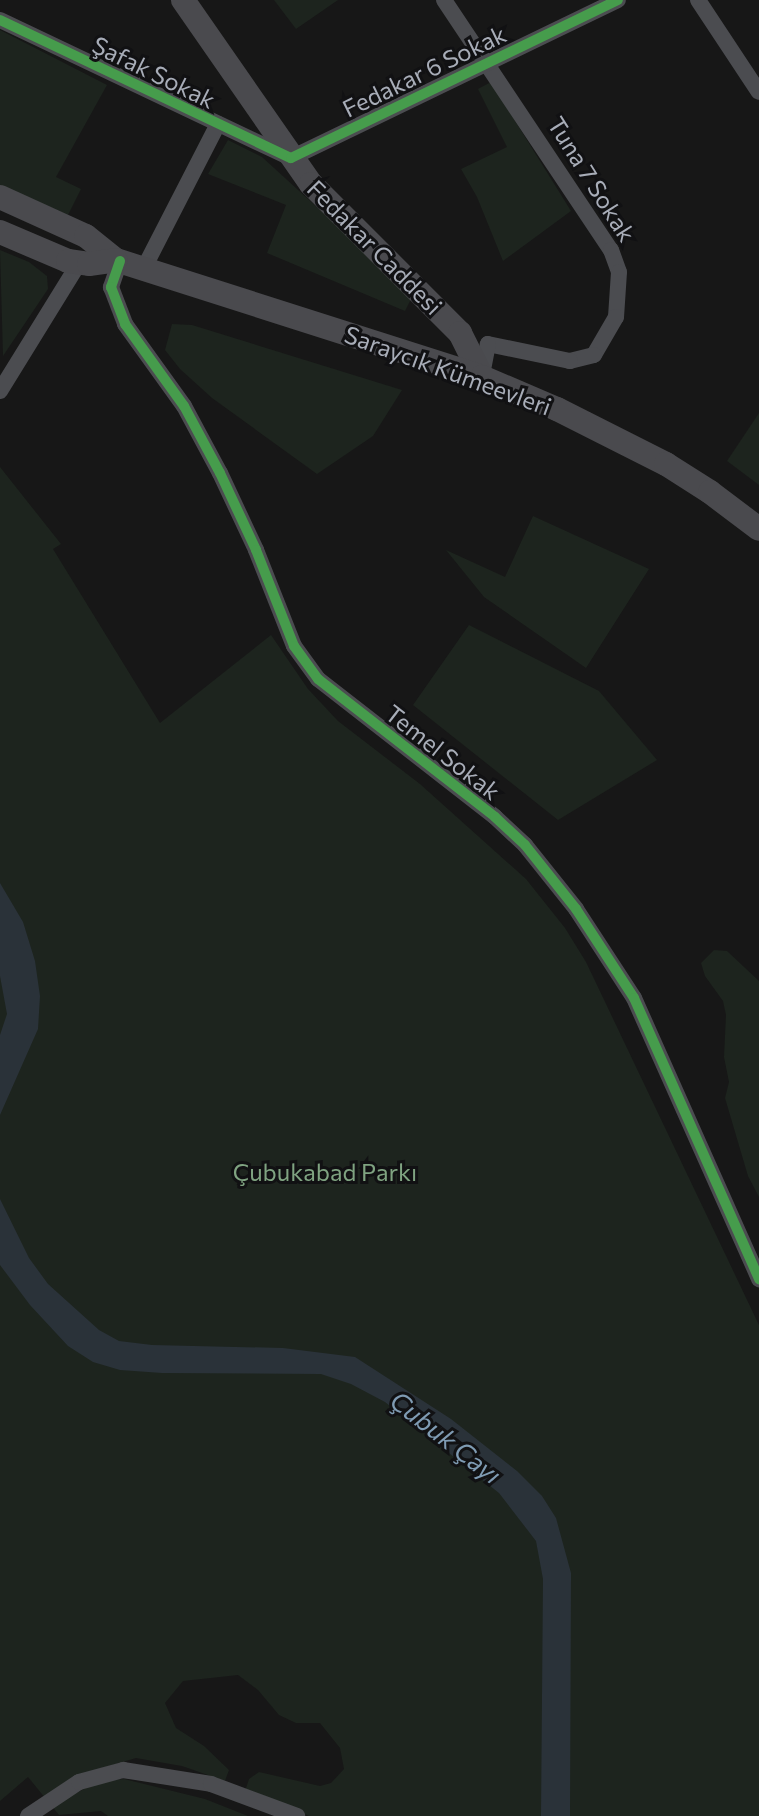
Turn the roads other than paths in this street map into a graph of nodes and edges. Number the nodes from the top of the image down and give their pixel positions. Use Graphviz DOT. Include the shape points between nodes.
graph roads {
  1 [pos="183,0"];
  2 [pos="444,0"];
  3 [pos="618,0"];
  4 [pos="698,0"];
  5 [pos="0,20"];
  6 [pos="488,61"];
  7 [pos="759,92"];
  8 [pos="218,124"];
  9 [pos="291,158"];
  10 [pos="0,197"];
  11 [pos="0,232"];
  12 [pos="118,260"];
  13 [pos="79,263"];
  14 [pos="144,268"];
  15 [pos="482,377"];
  16 [pos="0,391"];
  17 [pos="759,529"];
  18 [pos="759,1279"];
  19 [pos="28,1816"];
  20 [pos="297,1816"];
  1 -- 9 [label="main road, Fedakar Caddesi"];
  2 -- 6 [label="street, Tuna 7 Sokak"];
  3 -- 6 [label="street, Fedakar 6 Sokak"];
  4 -- 7 [label="street"];
  5 -- 8 [label="street, Şafak Sokak"];
  6 -- 9 [label="street, Fedakar 6 Sokak"];
  6 -- 15 [label="street, Tuna 7 Sokak" via="611,250 620,283 616,317 594,355 570,361 488,344"];
  8 -- 9 [label="street, Şafak Sokak"];
  8 -- 14 [label="street"];
  9 -- 15 [label="main road, Fedakar Caddesi" via="328,204 460,333"];
  10 -- 12 [label="main road" via="86,236"];
  11 -- 13 [label="main road"];
  12 -- 13 [label="main road"];
  12 -- 14 [label="main road, Saraycık Kümeevleri"];
  12 -- 18 [label="street, Temel Sokak" via="111,287 125,324 184,406 220,473 294,646 328,687 495,817 540,862 576,909 634,998"];
  13 -- 16 [label="street"];
  14 -- 15 [label="main road, Saraycık Kümeevleri"];
  15 -- 17 [label="main road, Saraycık Kümeevleri" via="633,446"];
  19 -- 20 [label="street" via="79,1782 123,1770 211,1784"];
}
